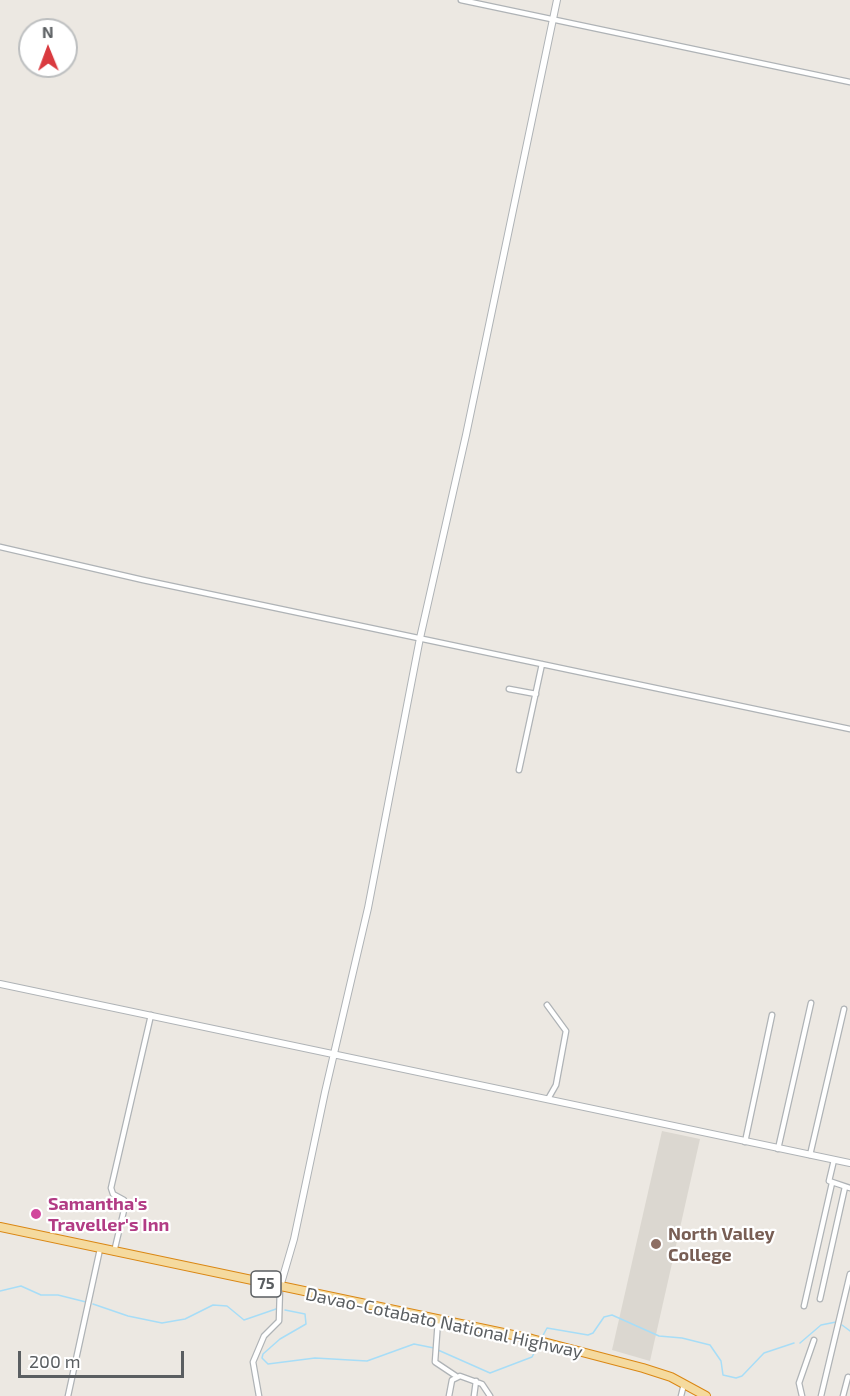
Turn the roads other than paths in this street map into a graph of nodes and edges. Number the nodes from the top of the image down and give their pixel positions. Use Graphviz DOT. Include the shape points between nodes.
graph roads {
  1 [pos="461,0"];
  2 [pos="557,0"];
  3 [pos="552,20"];
  4 [pos="850,82"];
  5 [pos="0,547"];
  6 [pos="420,638"];
  7 [pos="542,664"];
  8 [pos="508,689"];
  9 [pos="536,694"];
  10 [pos="850,729"];
  11 [pos="519,770"];
  12 [pos="0,984"];
  13 [pos="811,1003"];
  14 [pos="547,1005"];
  15 [pos="844,1009"];
  16 [pos="151,1015"];
  17 [pos="772,1016"];
  18 [pos="333,1054"];
  19 [pos="548,1099"];
  20 [pos="745,1142"];
  21 [pos="778,1149"];
  22 [pos="810,1155"];
  23 [pos="834,1160"];
  24 [pos="850,1163"];
  25 [pos="832,1183"];
  26 [pos="848,1188"];
  27 [pos="0,1227"];
  28 [pos="100,1249"];
  29 [pos="114,1252"];
  30 [pos="850,1274"];
  31 [pos="280,1287"];
  32 [pos="848,1295"];
  33 [pos="820,1299"];
  34 [pos="804,1306"];
  35 [pos="438,1320"];
  36 [pos="814,1340"];
  37 [pos="456,1376"];
  38 [pos="848,1377"];
  39 [pos="476,1382"];
  40 [pos="684,1384"];
  41 [pos="68,1396"];
  42 [pos="259,1396"];
  43 [pos="449,1396"];
  44 [pos="474,1396"];
  45 [pos="490,1396"];
  46 [pos="681,1396"];
  47 [pos="706,1396"];
  48 [pos="802,1396"];
  49 [pos="820,1396"];
  50 [pos="843,1396"];
  1 -- 3 [label="street"];
  2 -- 3 [label="street"];
  3 -- 4 [label="street"];
  3 -- 6 [label="street"];
  5 -- 6 [label="street"];
  6 -- 7 [label="street"];
  6 -- 18 [label="street" via="368,908"];
  7 -- 9 [label="street"];
  7 -- 10 [label="street"];
  8 -- 9 [label="street"];
  9 -- 11 [label="street"];
  12 -- 16 [label="street"];
  13 -- 21 [label="street"];
  14 -- 19 [label="street" via="566,1030 556,1085"];
  15 -- 22 [label="street"];
  16 -- 18 [label="street"];
  16 -- 29 [label="street" via="111,1188 124,1203"];
  17 -- 20 [label="street"];
  18 -- 19 [label="street"];
  18 -- 31 [label="street" via="294,1239"];
  19 -- 20 [label="street"];
  20 -- 21 [label="street"];
  21 -- 22 [label="street"];
  22 -- 23 [label="street"];
  23 -- 24 [label="street"];
  23 -- 25 [label="street" via="829,1180"];
  25 -- 26 [label="street"];
  25 -- 34 [label="street"];
  26 -- 33 [label="street"];
  27 -- 28 [label="highway, Davao-Cotabato National Highway / 75"];
  28 -- 29 [label="highway, Davao-Cotabato National Highway / 75"];
  28 -- 41 [label="street"];
  29 -- 31 [label="highway, Davao-Cotabato National Highway / 75"];
  30 -- 32 [label="street"];
  31 -- 35 [label="highway, Davao-Cotabato National Highway / 75"];
  31 -- 42 [label="street" via="279,1321 264,1336 253,1362"];
  32 -- 49 [label="street"];
  35 -- 37 [label="street" via="435,1362"];
  35 -- 40 [label="highway, Davao-Cotabato National Highway / 75" via="548,1343 643,1368"];
  36 -- 48 [label="street" via="799,1383"];
  37 -- 39 [label="street"];
  37 -- 43 [label="street"];
  38 -- 50 [label="street"];
  39 -- 44 [label="street"];
  39 -- 45 [label="street"];
  40 -- 46 [label="street"];
  40 -- 47 [label="highway, Davao-Cotabato National Highway / 75"];
}
